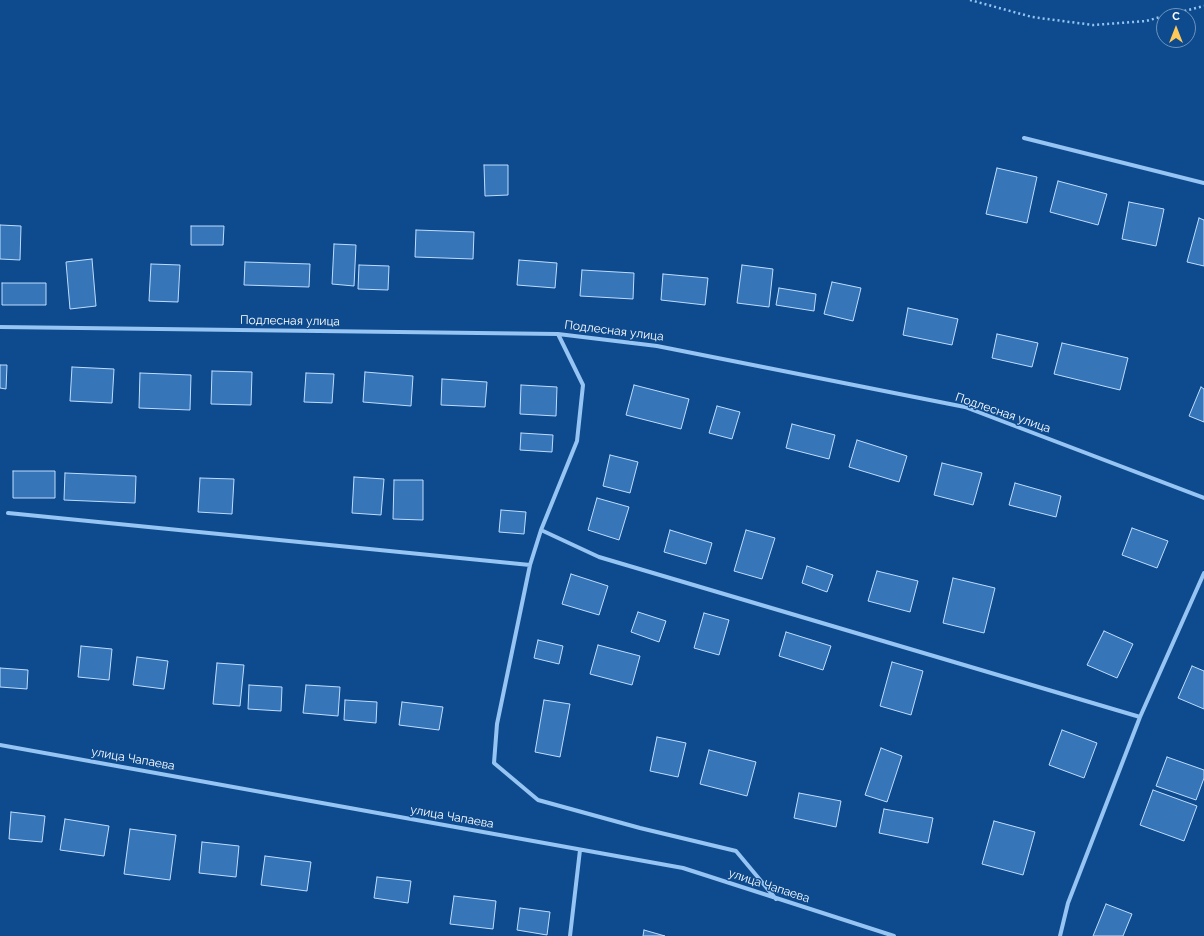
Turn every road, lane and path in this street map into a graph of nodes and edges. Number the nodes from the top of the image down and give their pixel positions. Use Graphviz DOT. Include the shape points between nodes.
graph roads {
  1 [pos="970,0"];
  2 [pos="1156,18"];
  3 [pos="1024,138"];
  4 [pos="1204,183"];
  5 [pos="0,327"];
  6 [pos="558,334"];
  7 [pos="1204,498"];
  8 [pos="8,513"];
  9 [pos="541,530"];
  10 [pos="530,565"];
  11 [pos="1204,573"];
  12 [pos="1140,717"];
  13 [pos="0,745"];
  14 [pos="580,850"];
  15 [pos="776,899"];
  16 [pos="570,936"];
  17 [pos="894,936"];
  18 [pos="1060,936"];
  1 -- 2 [label="path" via="1032,17 1093,25"];
  3 -- 4 [label="street"];
  5 -- 6 [label="street, Подлесная улица"];
  6 -- 7 [label="street, Подлесная улица" via="657,346 965,407"];
  6 -- 9 [label="street" via="582,385 577,441"];
  8 -- 10 [label="street"];
  9 -- 10 [label="street"];
  9 -- 12 [label="street" via="599,557"];
  10 -- 15 [label="street" via="497,724 494,763 538,800 736,851"];
  11 -- 12 [label="street"];
  12 -- 18 [label="street" via="1068,903"];
  13 -- 14 [label="street, улица Чапаева"];
  14 -- 15 [label="street, улица Чапаева" via="683,868"];
  14 -- 16 [label="street"];
  15 -- 17 [label="street, улица Чапаева"];
}
